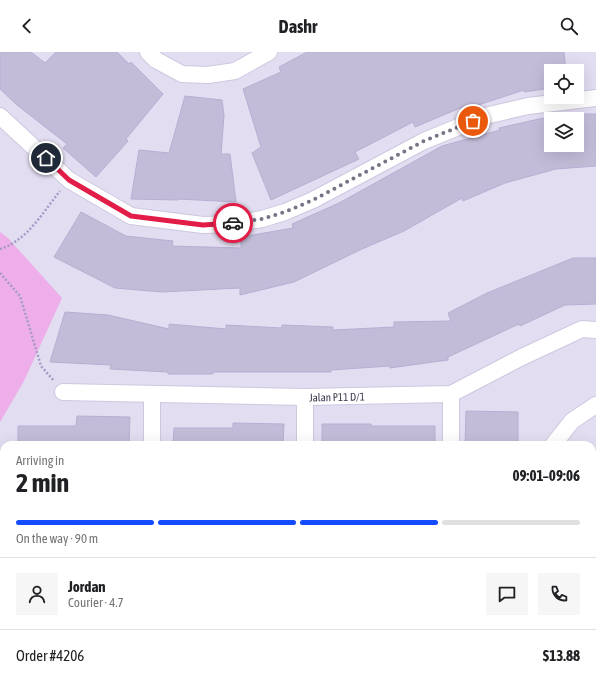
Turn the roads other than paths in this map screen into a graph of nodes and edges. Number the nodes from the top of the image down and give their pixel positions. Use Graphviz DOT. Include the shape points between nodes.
graph roads {
  1 [pos="148,52"];
  2 [pos="268,52"];
  3 [pos="596,98"];
  4 [pos="0,116"];
  5 [pos="596,330"];
  6 [pos="63,392"];
  7 [pos="152,394"];
  8 [pos="450,394"];
  9 [pos="305,397"];
  10 [pos="596,405"];
  11 [pos="152,441"];
  12 [pos="305,441"];
  13 [pos="451,441"];
  14 [pos="556,441"];
  1 -- 2 [label="street" via="156,60 182,74 208,75 235,71"];
  3 -- 4 [label="street" via="528,106 486,116 424,141 313,200 285,212 232,224 203,225 131,216 69,180"];
  5 -- 8 [label="street, Jalan P11 D/1" via="582,330"];
  6 -- 7 [label="street, Jalan P11 D/1"];
  7 -- 9 [label="street, Jalan P11 D/1"];
  7 -- 11 [label="street"];
  8 -- 9 [label="street, Jalan P11 D/1"];
  8 -- 13 [label="street"];
  9 -- 12 [label="street"];
  10 -- 14 [label="street" via="572,421"];
}
